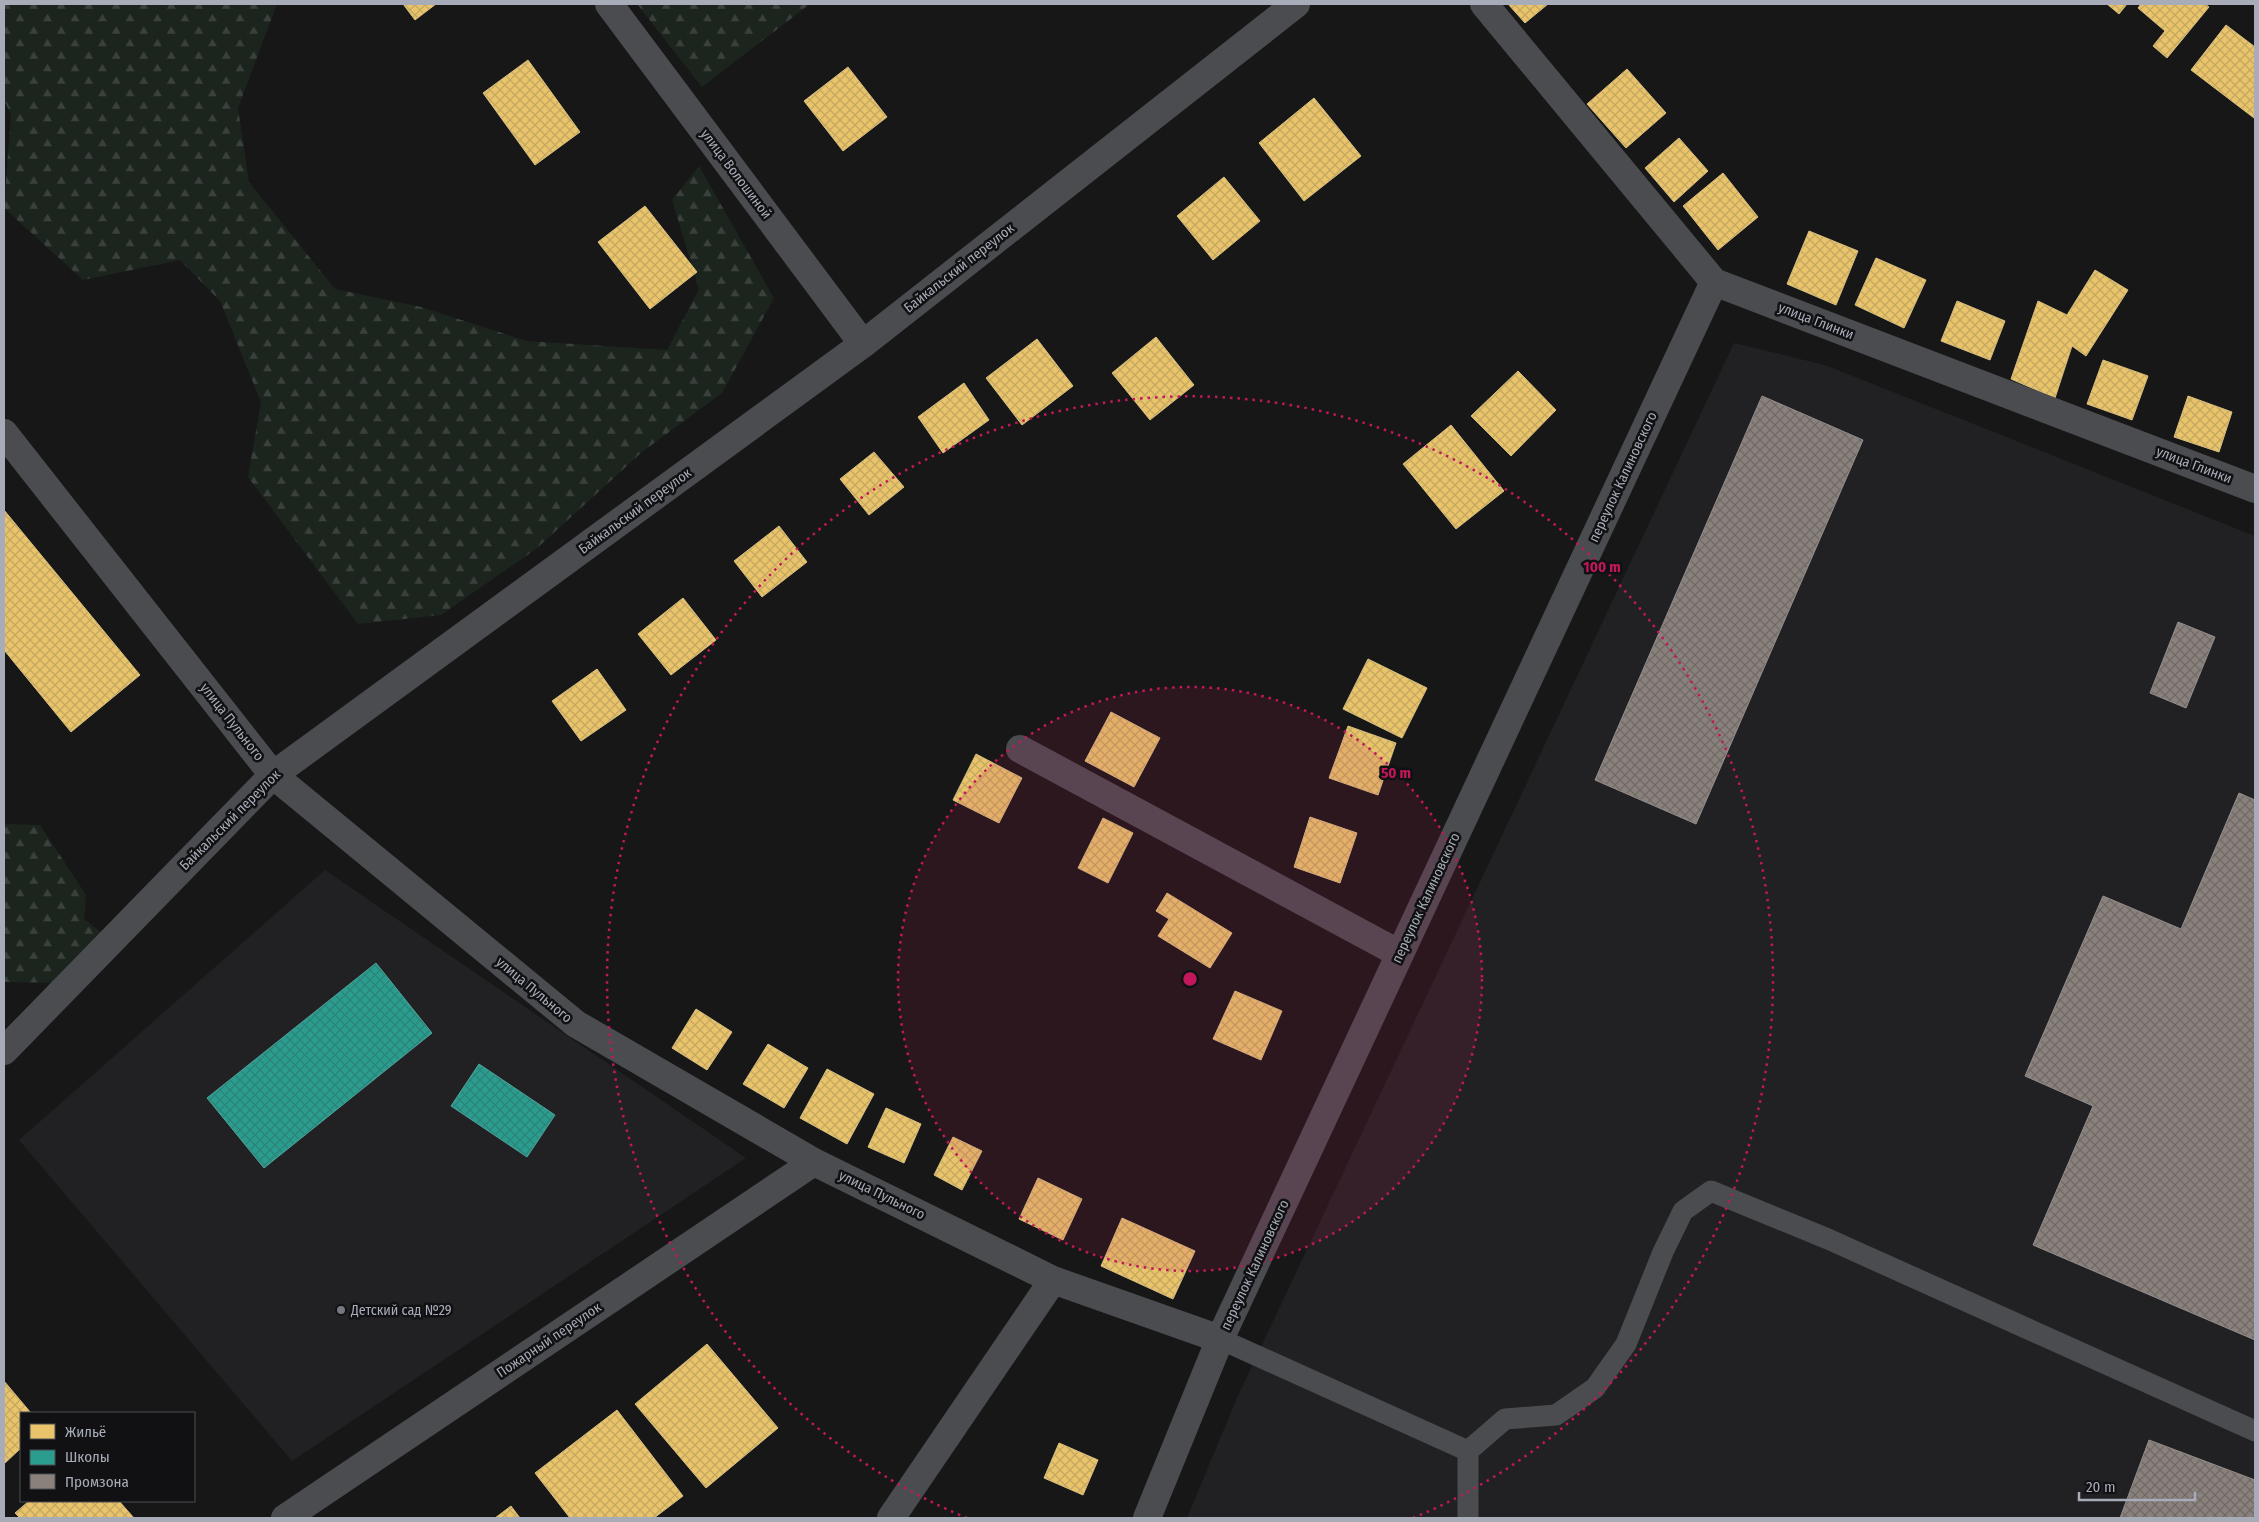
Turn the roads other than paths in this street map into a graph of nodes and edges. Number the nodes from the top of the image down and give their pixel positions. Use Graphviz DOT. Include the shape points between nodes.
graph roads {
  1 [pos="609,4"];
  2 [pos="1296,4"];
  3 [pos="1484,4"];
  4 [pos="1714,282"];
  5 [pos="863,344"];
  6 [pos="4,433"];
  7 [pos="2255,488"];
  8 [pos="1020,749"];
  9 [pos="273,775"];
  10 [pos="1400,954"];
  11 [pos="4,1051"];
  12 [pos="814,1162"];
  13 [pos="1053,1280"];
  14 [pos="1220,1339"];
  15 [pos="2255,1431"];
  16 [pos="1468,1451"];
  17 [pos="285,1518"];
  18 [pos="891,1518"];
  19 [pos="1147,1518"];
  20 [pos="1468,1518"];
  1 -- 5 [label="street, улица Волошиной"];
  2 -- 5 [label="street, Байкальский переулок"];
  3 -- 4 [label="street, улица Глинки"];
  4 -- 7 [label="street, улица Глинки"];
  4 -- 10 [label="street, переулок Калиновского"];
  5 -- 9 [label="street, Байкальский переулок"];
  6 -- 9 [label="street, улица Пульного"];
  8 -- 10 [label="street"];
  9 -- 11 [label="street, Байкальский переулок"];
  9 -- 12 [label="street, улица Пульного" via="576,1024"];
  10 -- 14 [label="street, переулок Калиновского"];
  12 -- 13 [label="street, улица Пульного"];
  12 -- 17 [label="street, Пожарный переулок"];
  13 -- 14 [label="street, улица Пульного"];
  13 -- 18 [label="street"];
  14 -- 16 [label="lane"];
  14 -- 19 [label="street, переулок Калиновского"];
  15 -- 16 [label="lane" via="1828,1239 1711,1190 1683,1211 1626,1344 1594,1388 1556,1415 1505,1419"];
  16 -- 20 [label="lane"];
}
